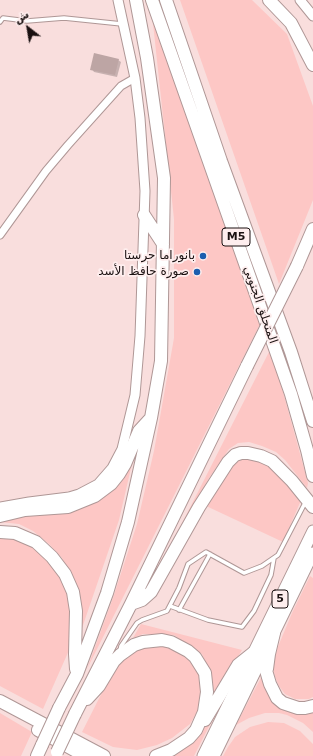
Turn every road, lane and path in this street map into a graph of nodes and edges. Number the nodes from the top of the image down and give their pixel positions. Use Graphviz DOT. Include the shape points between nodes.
graph roads {
  1 [pos="118,0"];
  2 [pos="136,0"];
  3 [pos="152,0"];
  4 [pos="166,0"];
  5 [pos="269,0"];
  6 [pos="300,0"];
  7 [pos="313,16"];
  8 [pos="2,18"];
  9 [pos="0,22"];
  10 [pos="123,24"];
  11 [pos="313,65"];
  12 [pos="135,78"];
  13 [pos="144,215"];
  14 [pos="313,229"];
  15 [pos="0,236"];
  16 [pos="163,244"];
  17 [pos="151,418"];
  18 [pos="313,420"];
  19 [pos="313,476"];
  20 [pos="310,503"];
  21 [pos="0,507"];
  22 [pos="0,516"];
  23 [pos="313,531"];
  24 [pos="0,532"];
  25 [pos="310,549"];
  26 [pos="210,554"];
  27 [pos="274,558"];
  28 [pos="131,604"];
  29 [pos="170,606"];
  30 [pos="179,610"];
  31 [pos="274,633"];
  32 [pos="120,655"];
  33 [pos="257,655"];
  34 [pos="77,674"];
  35 [pos="267,676"];
  36 [pos="2,704"];
  37 [pos="313,706"];
  38 [pos="77,710"];
  39 [pos="196,730"];
  40 [pos="39,751"];
  41 [pos="56,754"];
  42 [pos="95,754"];
  43 [pos="115,756"];
  44 [pos="156,756"];
  45 [pos="203,756"];
  46 [pos="214,756"];
  1 -- 10 [label="street"];
  2 -- 16 [label="highway" via="164,178"];
  3 -- 19 [label="highway, المتحلق الجنوبي / M5" via="291,394"];
  4 -- 18 [label="highway, المتحلق الجنوبي / M5"];
  5 -- 11 [label="highway" via="291,23"];
  6 -- 7 [label="street"];
  8 -- 9 [label="lane"];
  8 -- 10 [label="lane" via="27,22 64,18"];
  10 -- 12 [label="street"];
  12 -- 13 [label="street" via="145,191"];
  12 -- 15 [label="street" via="121,86 68,145 46,171"];
  13 -- 16 [label="highway"];
  13 -- 21 [label="street" via="140,336 135,395 118,459 98,484 79,494"];
  14 -- 28 [label="highway, bridge" via="298,266 215,428"];
  16 -- 17 [label="highway" via="161,362"];
  17 -- 22 [label="highway" via="139,431 119,474 95,496 68,507 25,510"];
  17 -- 34 [label="highway" via="124,536 107,593"];
  20 -- 27 [label="lane"];
  20 -- 28 [label="highway" via="272,461 248,453 235,455 205,497 151,592 142,600"];
  23 -- 25 [label="main road, 5"];
  24 -- 34 [label="highway" via="16,534 36,542 65,574 73,592 76,611"];
  25 -- 31 [label="main road, 5"];
  25 -- 33 [label="main road, 5"];
  26 -- 27 [label="lane" via="244,573"];
  26 -- 29 [label="lane" via="206,552 188,564"];
  26 -- 30 [label="lane"];
  27 -- 30 [label="lane" via="271,575 254,611 242,627 208,620"];
  28 -- 38 [label="highway"];
  29 -- 30 [label="lane"];
  29 -- 32 [label="lane" via="167,611 137,623 121,646"];
  31 -- 33 [label="main road, 5"];
  31 -- 35 [label="highway"];
  32 -- 38 [label="highway" via="95,691"];
  32 -- 39 [label="highway" via="143,642 162,640 180,645 195,657 205,673 207,688 204,712"];
  33 -- 35 [label="highway"];
  33 -- 39 [label="highway" via="238,665 209,715"];
  33 -- 45 [label="main road, 5"];
  33 -- 46 [label="main road, 5"];
  34 -- 40 [label="highway, bridge"];
  35 -- 37 [label="highway" via="273,692 283,703 298,708"];
  36 -- 42 [label="highway"];
  38 -- 41 [label="highway, bridge"];
  39 -- 44 [label="highway" via="181,745"];
  42 -- 43 [label="highway"];
}
